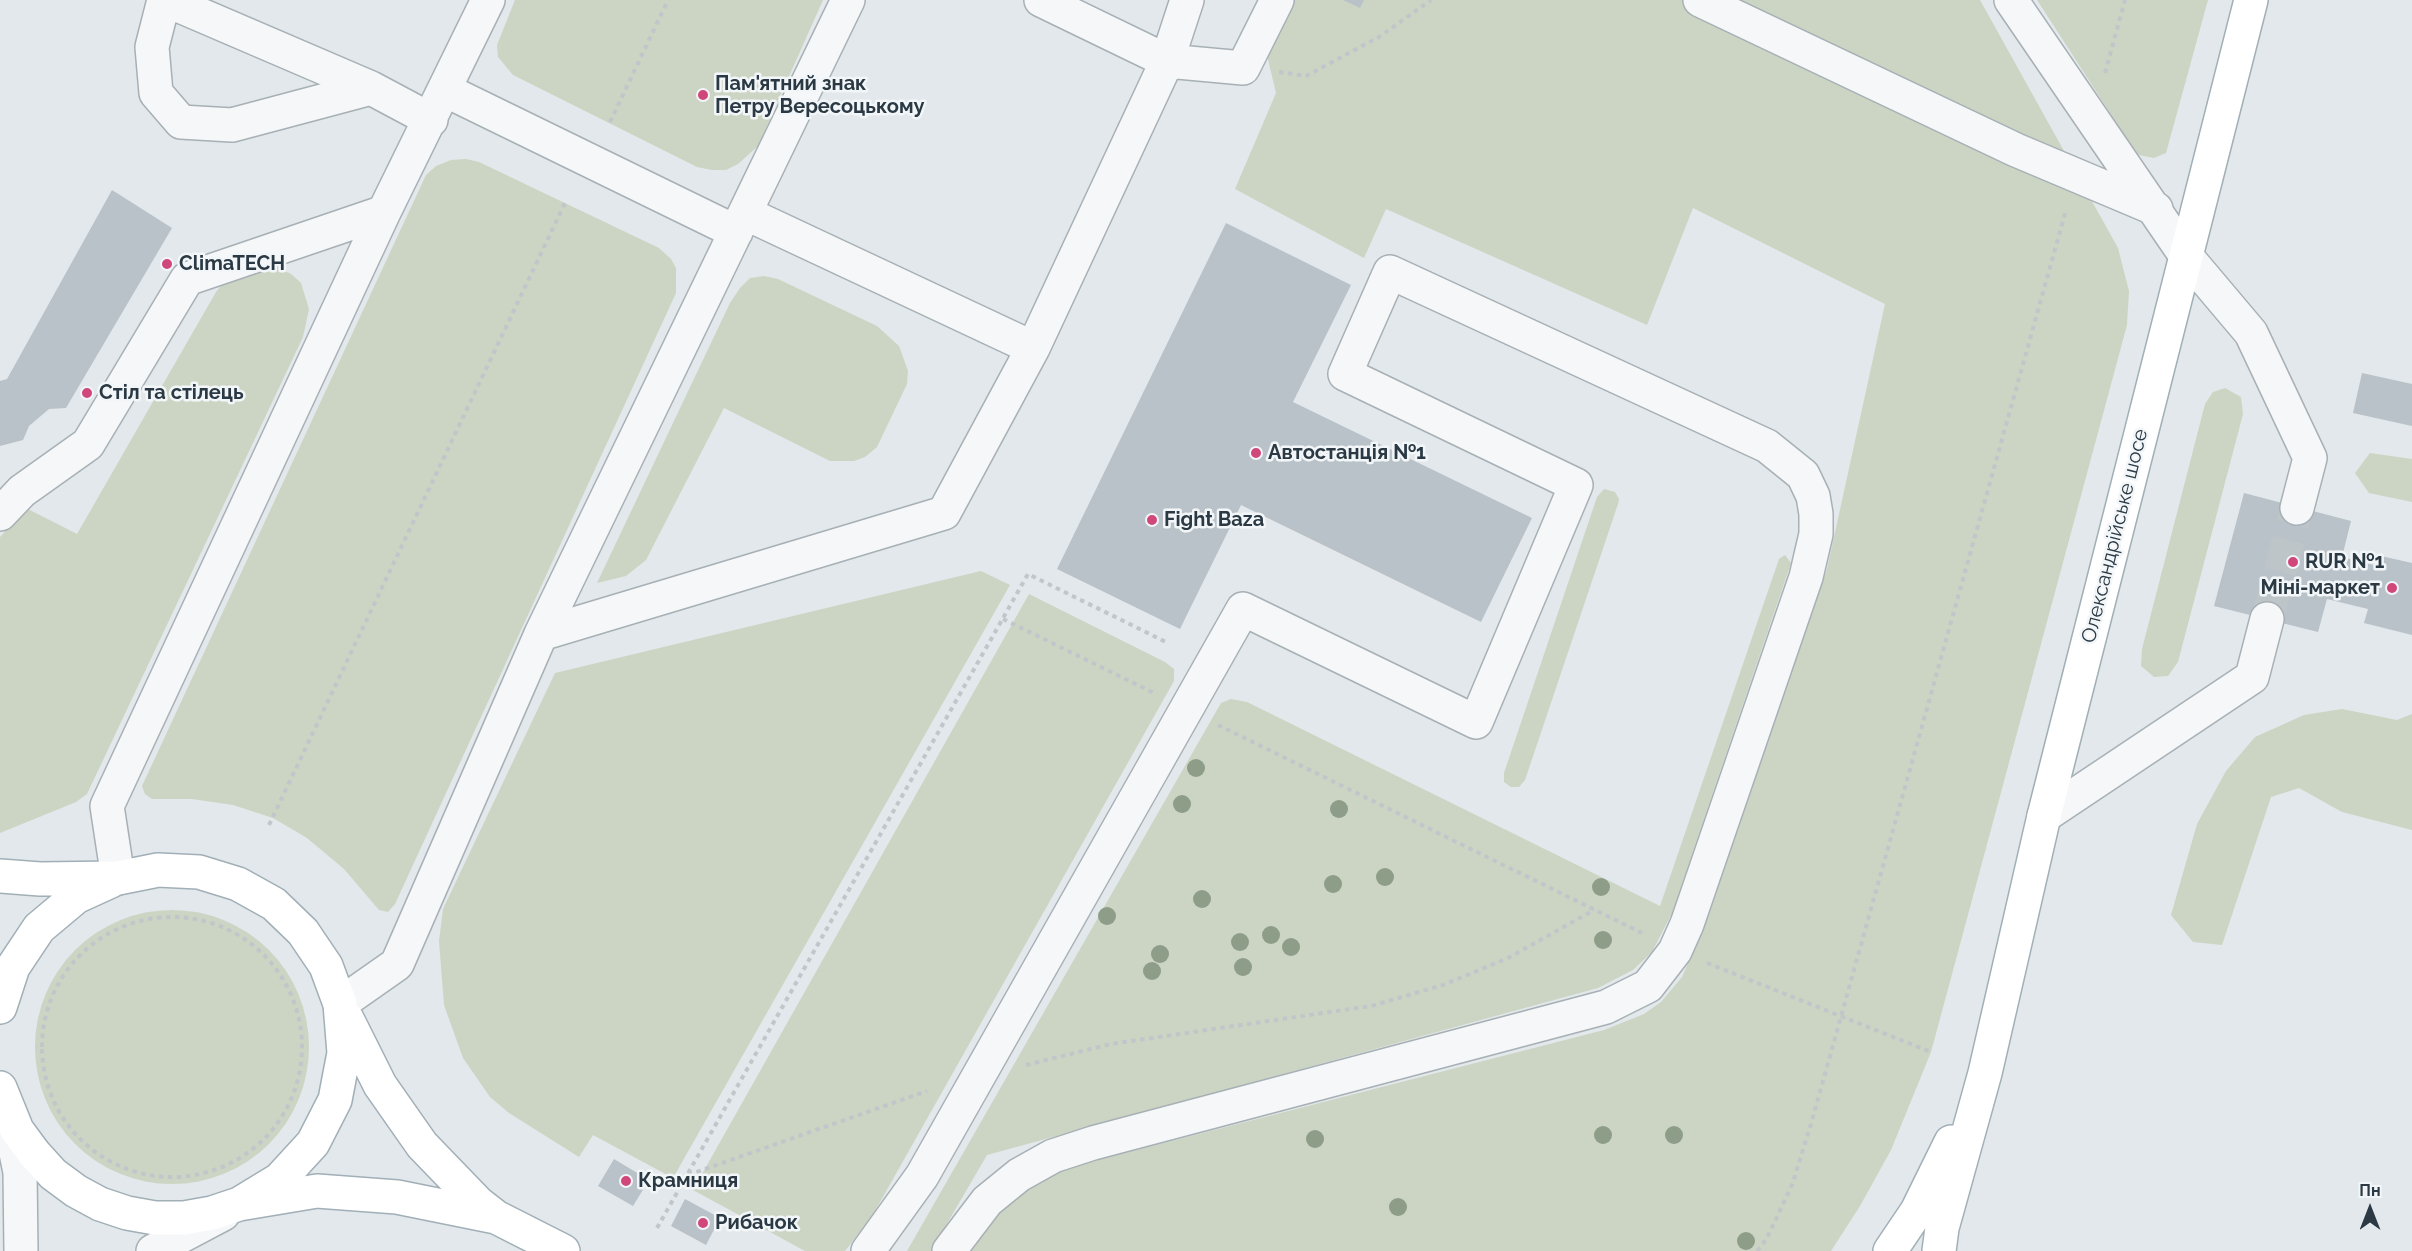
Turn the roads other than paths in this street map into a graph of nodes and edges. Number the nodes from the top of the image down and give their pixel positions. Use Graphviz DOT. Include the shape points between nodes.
graph roads {
  1 [pos="165,0"];
  2 [pos="488,0"];
  3 [pos="848,0"];
  4 [pos="1041,0"];
  5 [pos="1187,0"];
  6 [pos="1277,0"];
  7 [pos="1700,0"];
  8 [pos="2011,0"];
  9 [pos="2251,0"];
  10 [pos="1167,61"];
  11 [pos="371,88"];
  12 [pos="445,90"];
  13 [pos="431,120"];
  14 [pos="2156,209"];
  15 [pos="384,212"];
  16 [pos="740,222"];
  17 [pos="2186,256"];
  18 [pos="1033,348"];
  19 [pos="2297,507"];
  20 [pos="0,514"];
  21 [pos="2267,619"];
  22 [pos="541,634"];
  23 [pos="2044,816"];
  24 [pos="0,876"];
  25 [pos="118,878"];
  26 [pos="340,1004"];
  27 [pos="0,1007"];
  28 [pos="1985,1073"];
  29 [pos="2,1090"];
  30 [pos="238,1204"];
  31 [pos="496,1217"];
  32 [pos="14,1236"];
  33 [pos="153,1251"];
  34 [pos="563,1251"];
  35 [pos="868,1251"];
  36 [pos="949,1251"];
  37 [pos="1890,1251"];
  38 [pos="1939,1251"];
  1 -- 11 [label="street"];
  1 -- 11 [label="street" via="152,47 156,93 181,122 231,125"];
  2 -- 12 [label="street"];
  3 -- 16 [label="street"];
  4 -- 10 [label="street"];
  5 -- 10 [label="street"];
  6 -- 10 [label="street" via="1243,68"];
  7 -- 14 [label="street" via="2005,145"];
  8 -- 14 [label="street"];
  9 -- 17 [label="main road, Олександрійське шосе"];
  10 -- 18 [label="street"];
  11 -- 13 [label="street"];
  12 -- 13 [label="street"];
  12 -- 16 [label="street"];
  13 -- 15 [label="street"];
  14 -- 17 [label="street"];
  15 -- 20 [label="street" via="187,279 88,444 22,491"];
  15 -- 25 [label="street" via="107,806"];
  16 -- 18 [label="street"];
  16 -- 22 [label="street"];
  17 -- 19 [label="street" via="2251,333 2310,458"];
  17 -- 23 [label="main road, Олександрійське шосе"];
  18 -- 22 [label="street" via="944,513"];
  21 -- 23 [label="street" via="2252,677"];
  22 -- 26 [label="street" via="398,964"];
  23 -- 28 [label="main road, Олександрійське шосе"];
  24 -- 25 [label="main road"];
  25 -- 26 [label="main road" via="159,870 199,872 238,884 274,904 303,932 326,966"];
  25 -- 27 [label="main road" via="75,897 39,928 13,967"];
  26 -- 30 [label="main road" via="344,1053 335,1100 313,1143 280,1179"];
  26 -- 31 [label="main road" via="380,1085 422,1145"];
  28 -- 37 [label="main road" via="1917,1211"];
  28 -- 38 [label="main road"];
  29 -- 30 [label="main road" via="17,1130 40,1160 75,1191 100,1204 155,1218 184,1218"];
  29 -- 32 [label="street" via="20,1172"];
  30 -- 31 [label="main road" via="317,1191 398,1197"];
  30 -- 33 [label="street"];
  31 -- 34 [label="main road"];
  35 -- 36 [label="street" via="922,1176 1243,609 1476,722 1576,485 1345,374 1390,272 1767,446 1803,475 1816,514 1816,534 1806,578 1687,924 1675,951 1648,986 1606,1007 1053,1156 1019,1175 987,1202"];
}
